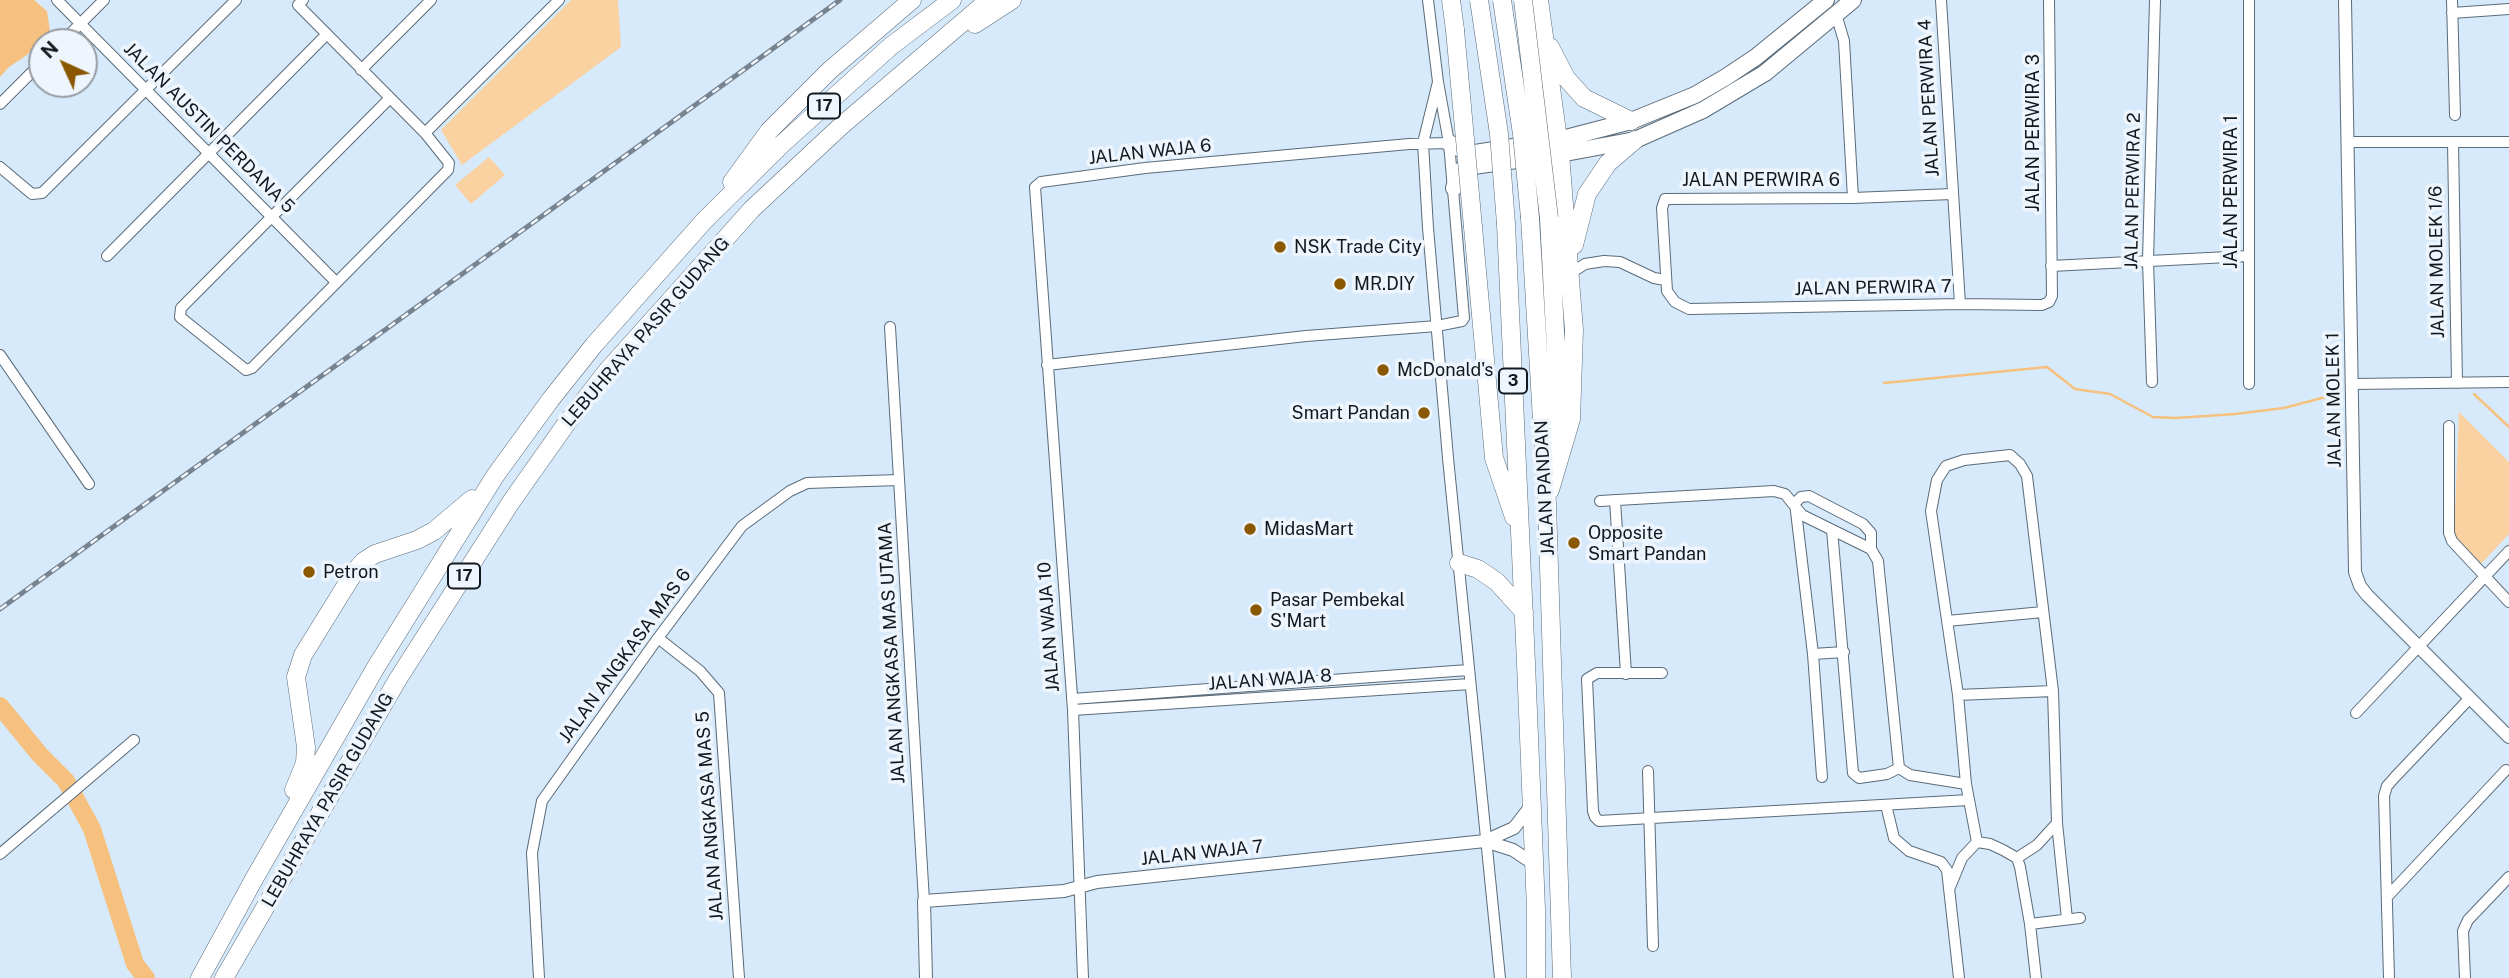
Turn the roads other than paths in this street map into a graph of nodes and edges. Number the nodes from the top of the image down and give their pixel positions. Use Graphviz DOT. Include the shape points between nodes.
graph roads {
  1 [pos="57,0"];
  2 [pos="104,0"];
  3 [pos="236,0"];
  4 [pos="431,0"];
  5 [pos="559,0"];
  6 [pos="912,0"];
  7 [pos="952,0"];
  8 [pos="989,0"];
  9 [pos="1012,0"];
  10 [pos="1428,0"];
  11 [pos="1451,0"];
  12 [pos="1479,0"];
  13 [pos="1502,0"];
  14 [pos="1523,0"];
  15 [pos="1539,0"];
  16 [pos="1826,0"];
  17 [pos="1853,0"];
  18 [pos="1941,0"];
  19 [pos="2049,0"];
  20 [pos="2155,0"];
  21 [pos="2249,0"];
  22 [pos="2345,0"];
  23 [pos="2452,0"];
  24 [pos="300,3"];
  25 [pos="2509,9"];
  26 [pos="2452,13"];
  27 [pos="1836,14"];
  28 [pos="81,24"];
  29 [pos="77,28"];
  30 [pos="1543,31"];
  31 [pos="326,35"];
  32 [pos="911,66"];
  33 [pos="361,70"];
  34 [pos="28,76"];
  35 [pos="1438,82"];
  36 [pos="144,89"];
  37 [pos="390,98"];
  38 [pos="0,104"];
  39 [pos="2455,115"];
  40 [pos="1631,121"];
  41 [pos="1428,123"];
  42 [pos="425,133"];
  43 [pos="1448,136"];
  44 [pos="1636,140"];
  45 [pos="2348,142"];
  46 [pos="2453,142"];
  47 [pos="2509,142"];
  48 [pos="1423,143"];
  49 [pos="1559,147"];
  50 [pos="208,153"];
  51 [pos="1,167"];
  52 [pos="1454,188"];
  53 [pos="1952,194"];
  54 [pos="1853,198"];
  55 [pos="273,217"];
  56 [pos="704,221"];
  57 [pos="107,256"];
  58 [pos="2248,256"];
  59 [pos="2148,261"];
  60 [pos="2051,265"];
  61 [pos="1571,269"];
  62 [pos="336,282"];
  63 [pos="1666,286"];
  64 [pos="1961,304"];
  65 [pos="1437,326"];
  66 [pos="890,327"];
  67 [pos="0,355"];
  68 [pos="1047,365"];
  69 [pos="2152,382"];
  70 [pos="2509,382"];
  71 [pos="2457,383"];
  72 [pos="2249,384"];
  73 [pos="2351,384"];
  74 [pos="2449,426"];
  75 [pos="495,476"];
  76 [pos="899,480"];
  77 [pos="89,485"];
  78 [pos="1615,500"];
  79 [pos="1600,501"];
  80 [pos="1794,503"];
  81 [pos="1546,504"];
  82 [pos="1832,530"];
  83 [pos="1520,537"];
  84 [pos="1871,549"];
  85 [pos="2509,551"];
  86 [pos="1459,563"];
  87 [pos="2484,577"];
  88 [pos="2509,601"];
  89 [pos="1524,612"];
  90 [pos="2043,612"];
  91 [pos="1947,621"];
  92 [pos="657,638"];
  93 [pos="2416,647"];
  94 [pos="1844,652"];
  95 [pos="1813,654"];
  96 [pos="1468,670"];
  97 [pos="1662,673"];
  98 [pos="1626,674"];
  99 [pos="1470,684"];
  100 [pos="2053,691"];
  101 [pos="1958,695"];
  102 [pos="2469,699"];
  103 [pos="1073,705"];
  104 [pos="2356,713"];
  105 [pos="2509,737"];
  106 [pos="134,740"];
  107 [pos="1899,768"];
  108 [pos="2506,770"];
  109 [pos="1648,771"];
  110 [pos="1822,777"];
  111 [pos="1966,784"];
  112 [pos="1969,800"];
  113 [pos="1886,805"];
  114 [pos="1531,806"];
  115 [pos="1651,818"];
  116 [pos="2057,823"];
  117 [pos="1485,841"];
  118 [pos="1977,842"];
  119 [pos="0,854"];
  120 [pos="2017,858"];
  121 [pos="1534,864"];
  122 [pos="2509,877"];
  123 [pos="254,879"];
  124 [pos="1950,887"];
  125 [pos="1079,888"];
  126 [pos="2387,897"];
  127 [pos="924,901"];
  128 [pos="2080,918"];
  129 [pos="2067,919"];
  130 [pos="2030,924"];
  131 [pos="1653,946"];
  132 [pos="200,978"];
  133 [pos="224,978"];
  134 [pos="539,978"];
  135 [pos="739,978"];
  136 [pos="926,978"];
  137 [pos="1083,978"];
  138 [pos="1500,978"];
  139 [pos="1536,978"];
  140 [pos="1562,978"];
  141 [pos="1959,978"];
  142 [pos="2036,978"];
  143 [pos="2389,978"];
  144 [pos="2465,978"];
  1 -- 28 [label="street, JALAN AUSTIN PERDANA 5"];
  2 -- 28 [label="street"];
  3 -- 36 [label="street"];
  4 -- 33 [label="street"];
  5 -- 42 [label="street"];
  6 -- 56 [label="highway" via="829,71 769,131"];
  7 -- 56 [label="highway, LEBUHRAYA PASIR GUDANG / 17" via="891,46"];
  8 -- 32 [label="highway, LEBUHRAYA PASIR GUDANG / 17"];
  9 -- 32 [label="highway"];
  10 -- 35 [label="street"];
  11 -- 83 [label="highway, bridge" via="1494,458"];
  12 -- 83 [label="highway, JALAN PANDAN / 3, bridge" via="1499,134 1506,224"];
  13 -- 81 [label="highway, JALAN PANDAN / 3, bridge" via="1530,218"];
  14 -- 81 [label="highway, bridge" via="1549,218 1556,350 1557,425"];
  15 -- 30 [label="highway"];
  16 -- 40 [label="main road" via="1726,77"];
  17 -- 27 [label="main road"];
  18 -- 53 [label="street, JALAN PERWIRA 4"];
  19 -- 60 [label="street, JALAN PERWIRA 3"];
  20 -- 59 [label="street, JALAN PERWIRA 2"];
  21 -- 58 [label="street, JALAN PERWIRA 1"];
  22 -- 45 [label="street, JALAN MOLEK 1"];
  23 -- 26 [label="street"];
  24 -- 31 [label="street"];
  25 -- 26 [label="street"];
  26 -- 39 [label="street"];
  27 -- 44 [label="main road" via="1734,93"];
  27 -- 54 [label="street" via="1844,41"];
  28 -- 29 [label="street"];
  28 -- 36 [label="street, JALAN AUSTIN PERDANA 5"];
  30 -- 40 [label="highway" via="1566,78 1584,98"];
  30 -- 49 [label="highway"];
  31 -- 33 [label="street"];
  31 -- 50 [label="street"];
  32 -- 133 [label="highway, LEBUHRAYA PASIR GUDANG / 17" via="752,209 607,371 566,424 398,679"];
  33 -- 37 [label="street"];
  34 -- 38 [label="street"];
  35 -- 41 [label="street"];
  35 -- 43 [label="street"];
  36 -- 50 [label="street, JALAN AUSTIN PERDANA 5"];
  36 -- 51 [label="street" via="42,193 32,194"];
  37 -- 42 [label="street"];
  37 -- 55 [label="street"];
  40 -- 49 [label="main road"];
  41 -- 43 [label="street" via="1436,119"];
  41 -- 48 [label="street"];
  42 -- 62 [label="street" via="446,156 448,170"];
  43 -- 48 [label="street, JALAN WAJA 6"];
  43 -- 49 [label="main road" via="1475,153"];
  43 -- 52 [label="street"];
  44 -- 49 [label="main road"];
  44 -- 61 [label="highway" via="1608,163 1587,194"];
  45 -- 46 [label="street"];
  45 -- 73 [label="street, JALAN MOLEK 1"];
  46 -- 47 [label="street"];
  46 -- 71 [label="street, JALAN MOLEK 1/6"];
  48 -- 65 [label="street"];
  48 -- 68 [label="street, JALAN WAJA 6" via="1041,182 1035,187"];
  49 -- 52 [label="main road" via="1466,167"];
  49 -- 61 [label="highway"];
  50 -- 55 [label="street, JALAN AUSTIN PERDANA 5"];
  50 -- 57 [label="street"];
  52 -- 65 [label="street" via="1464,318 1460,323"];
  53 -- 54 [label="street, JALAN PERWIRA 6"];
  53 -- 64 [label="street, JALAN PERWIRA 4"];
  54 -- 63 [label="street, JALAN PERWIRA 6" via="1665,198"];
  55 -- 62 [label="street, JALAN AUSTIN PERDANA 5"];
  55 -- 62 [label="street" via="181,308 180,317 249,370"];
  56 -- 75 [label="highway, LEBUHRAYA PASIR GUDANG / 17" via="594,345"];
  58 -- 59 [label="street"];
  58 -- 72 [label="street, JALAN PERWIRA 1"];
  59 -- 60 [label="street"];
  59 -- 69 [label="street, JALAN PERWIRA 2"];
  60 -- 64 [label="street, JALAN PERWIRA 7" via="2049,302"];
  61 -- 63 [label="street, JALAN PERWIRA 7" via="1620,262"];
  61 -- 81 [label="highway" via="1571,419"];
  63 -- 64 [label="street, JALAN PERWIRA 7" via="1675,302 1689,309"];
  65 -- 68 [label="street"];
  65 -- 86 [label="street"];
  66 -- 76 [label="street, JALAN ANGKASA MAS UTAMA"];
  67 -- 77 [label="street"];
  68 -- 103 [label="street, JALAN WAJA 10"];
  70 -- 71 [label="street"];
  71 -- 73 [label="street"];
  73 -- 93 [label="street, JALAN MOLEK 1" via="2355,572 2367,595"];
  74 -- 87 [label="street" via="2449,533"];
  75 -- 123 [label="highway, LEBUHRAYA PASIR GUDANG / 17" via="376,667"];
  75 -- 123 [label="highway" via="434,531 364,561 303,656 296,677 305,763"];
  76 -- 92 [label="street, JALAN ANGKASA MAS 6" via="807,483 790,491 742,526"];
  76 -- 127 [label="street, JALAN ANGKASA MAS UTAMA"];
  78 -- 79 [label="street"];
  78 -- 80 [label="street" via="1774,491"];
  78 -- 98 [label="street"];
  80 -- 82 [label="street" via="1802,515"];
  80 -- 84 [label="street" via="1809,496 1863,524 1871,533"];
  80 -- 95 [label="street"];
  81 -- 140 [label="highway, JALAN PANDAN / 3"];
  82 -- 84 [label="street"];
  82 -- 94 [label="street"];
  83 -- 89 [label="highway, JALAN PANDAN / 3"];
  84 -- 107 [label="street" via="1878,561"];
  85 -- 87 [label="street"];
  86 -- 89 [label="highway" via="1497,582"];
  86 -- 96 [label="street"];
  87 -- 88 [label="street"];
  87 -- 93 [label="street"];
  89 -- 114 [label="highway, JALAN PANDAN / 3"];
  90 -- 91 [label="street"];
  90 -- 91 [label="street" via="2028,476 2010,455 1946,466 1937,480 1931,511"];
  90 -- 100 [label="street"];
  91 -- 101 [label="street"];
  92 -- 134 [label="street, JALAN ANGKASA MAS 6" via="542,801 532,853"];
  92 -- 135 [label="street, JALAN ANGKASA MAS 5" via="694,665 719,693"];
  93 -- 102 [label="street, JALAN MOLEK 1"];
  93 -- 104 [label="street"];
  94 -- 95 [label="street"];
  94 -- 107 [label="street" via="1853,773 1859,778 1887,775"];
  95 -- 110 [label="street"];
  96 -- 99 [label="street"];
  96 -- 103 [label="street, JALAN WAJA 8"];
  97 -- 98 [label="street"];
  98 -- 115 [label="street" via="1597,673 1587,679 1592,811 1599,821"];
  99 -- 103 [label="street, JALAN WAJA 8"];
  99 -- 117 [label="street"];
  100 -- 101 [label="street"];
  100 -- 116 [label="street"];
  101 -- 111 [label="street"];
  102 -- 105 [label="street, JALAN MOLEK 1"];
  102 -- 126 [label="street" via="2387,786"];
  103 -- 125 [label="street, JALAN WAJA 10"];
  106 -- 119 [label="street"];
  107 -- 111 [label="street" via="1910,775"];
  108 -- 126 [label="street"];
  109 -- 115 [label="street"];
  111 -- 112 [label="street"];
  112 -- 113 [label="street"];
  112 -- 118 [label="street"];
  113 -- 115 [label="street"];
  113 -- 124 [label="street" via="1894,838 1909,851 1941,862"];
  114 -- 117 [label="street, JALAN WAJA 7" via="1514,828"];
  114 -- 121 [label="highway, JALAN PANDAN / 3"];
  115 -- 131 [label="street"];
  116 -- 120 [label="street"];
  116 -- 129 [label="street"];
  117 -- 121 [label="street, JALAN WAJA 7" via="1513,850"];
  117 -- 125 [label="street, JALAN WAJA 7" via="1097,882"];
  117 -- 138 [label="street"];
  118 -- 120 [label="street"];
  118 -- 124 [label="street" via="1962,858"];
  120 -- 130 [label="street"];
  121 -- 139 [label="highway, JALAN PANDAN / 3"];
  122 -- 144 [label="street" via="2463,931"];
  123 -- 132 [label="highway, LEBUHRAYA PASIR GUDANG / 17"];
  124 -- 141 [label="street"];
  125 -- 127 [label="street, JALAN WAJA 7"];
  125 -- 137 [label="street, JALAN WAJA 10"];
  126 -- 143 [label="street"];
  127 -- 136 [label="street, JALAN ANGKASA MAS UTAMA"];
  128 -- 129 [label="street"];
  129 -- 130 [label="street"];
  130 -- 142 [label="street"];
}
